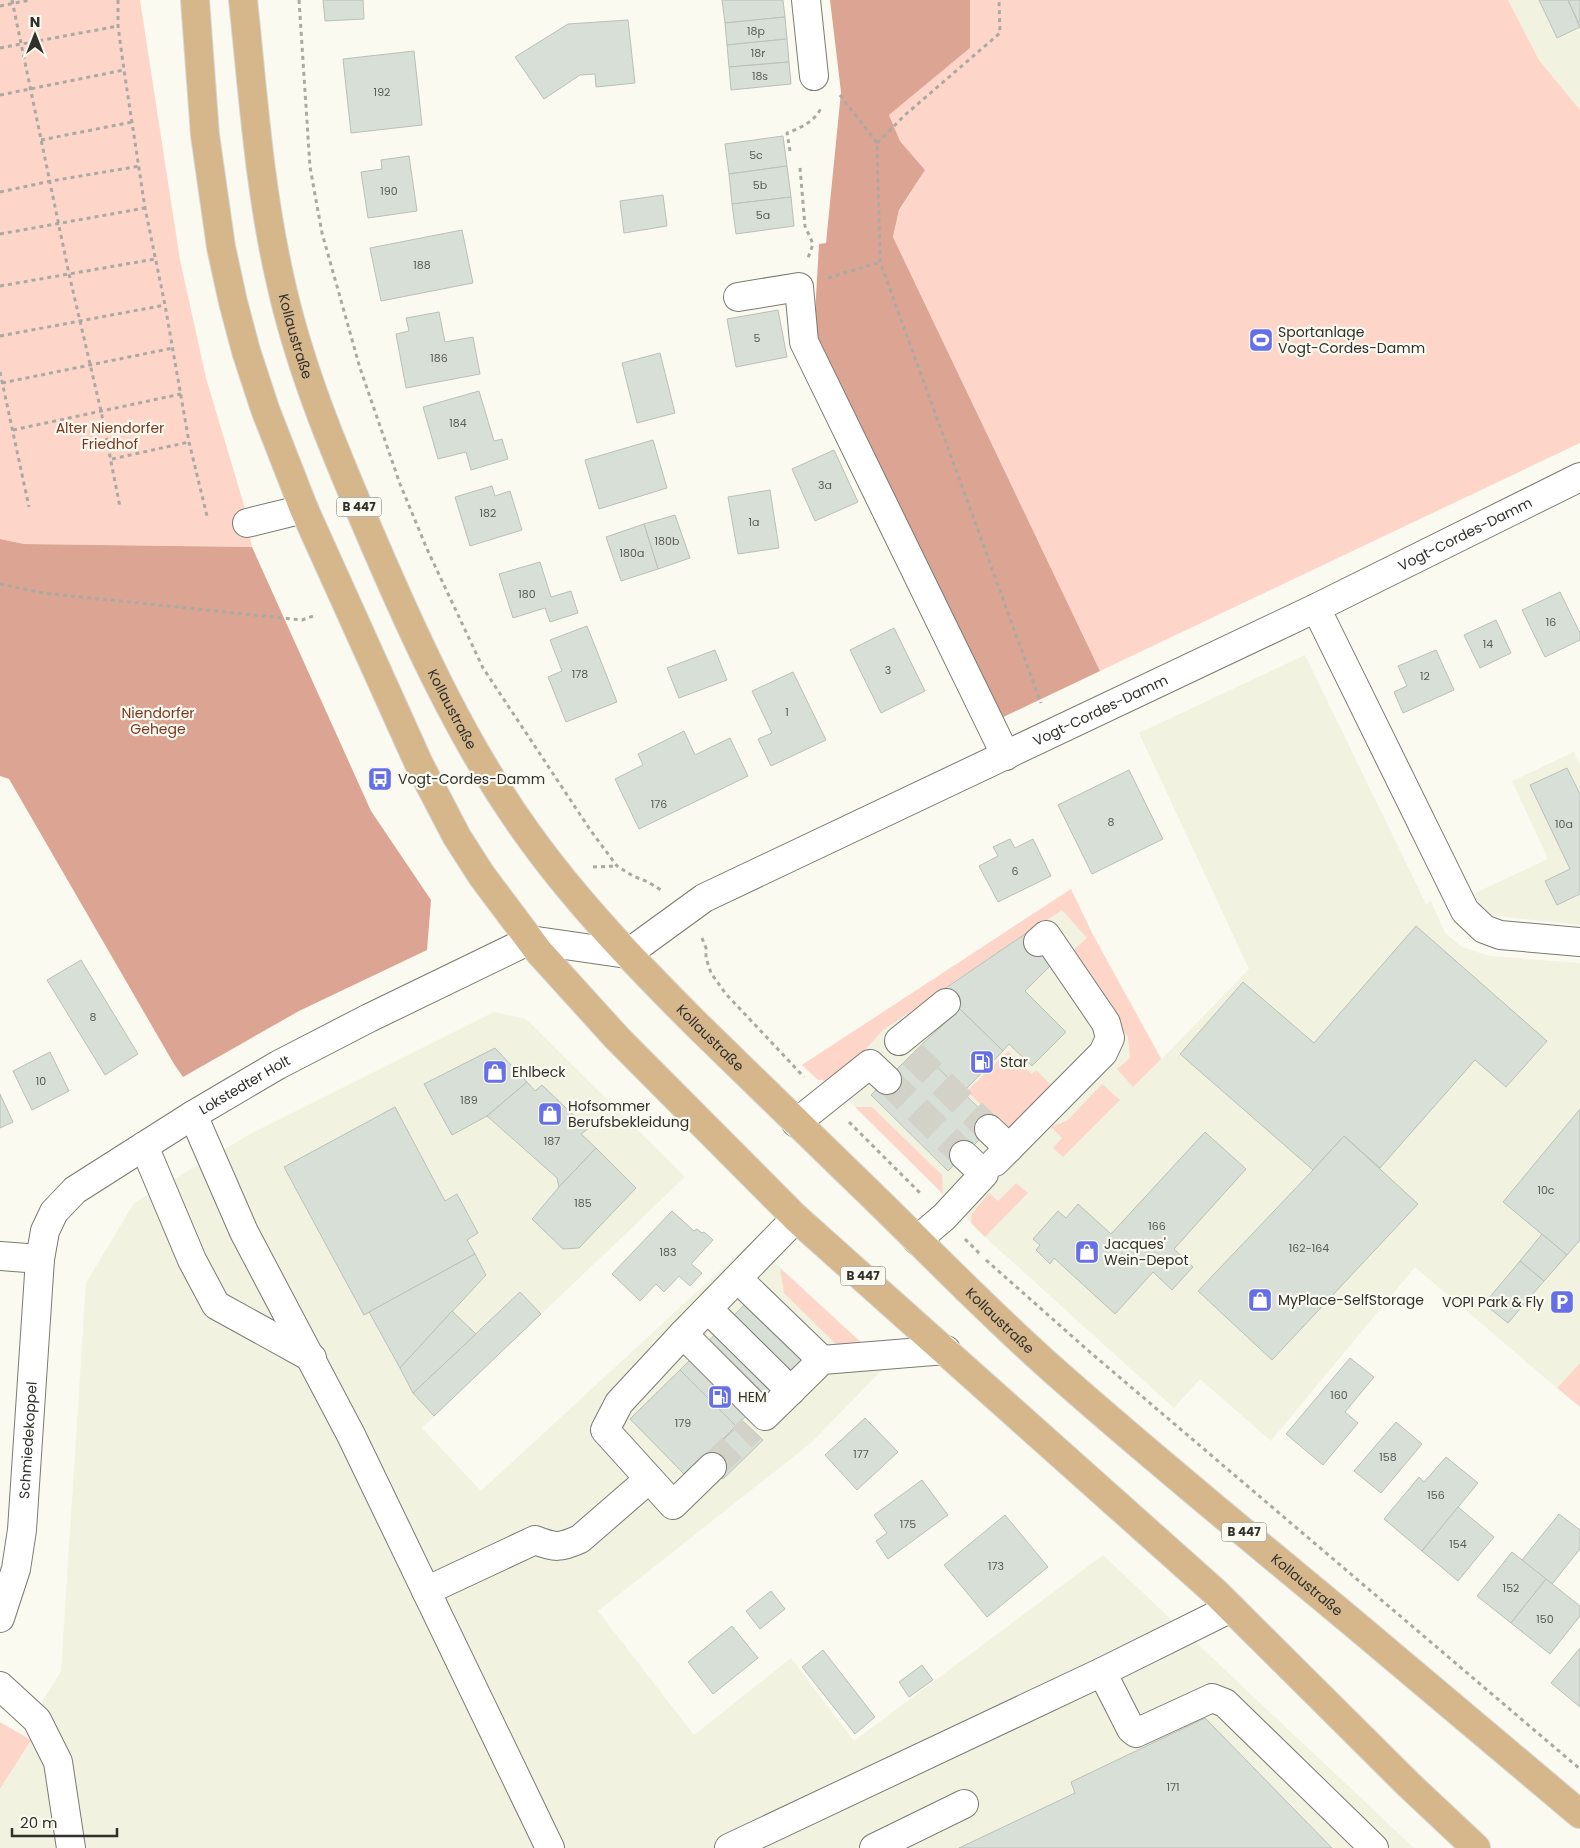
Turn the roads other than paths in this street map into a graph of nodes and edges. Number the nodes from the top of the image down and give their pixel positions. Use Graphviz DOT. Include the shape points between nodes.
graph roads {
  1 [pos="195,0"];
  2 [pos="243,0"];
  3 [pos="806,0"];
  4 [pos="814,76"];
  5 [pos="738,297"];
  6 [pos="1580,477"];
  7 [pos="304,509"];
  8 [pos="247,523"];
  9 [pos="1316,608"];
  10 [pos="1006,756"];
  11 [pos="530,940"];
  12 [pos="1038,942"];
  13 [pos="1580,942"];
  14 [pos="627,954"];
  15 [pos="946,1003"];
  16 [pos="193,1115"];
  17 [pos="796,1123"];
  18 [pos="989,1129"];
  19 [pos="144,1146"];
  20 [pos="1009,1148"];
  21 [pos="964,1155"];
  22 [pos="984,1174"];
  23 [pos="796,1218"];
  24 [pos="918,1240"];
  25 [pos="0,1256"];
  26 [pos="40,1259"];
  27 [pos="738,1279"];
  28 [pos="708,1310"];
  29 [pos="683,1334"];
  30 [pos="946,1350"];
  31 [pos="312,1358"];
  32 [pos="822,1360"];
  33 [pos="790,1391"];
  34 [pos="712,1467"];
  35 [pos="649,1479"];
  36 [pos="426,1591"];
  37 [pos="1231,1608"];
  38 [pos="0,1618"];
  39 [pos="1102,1672"];
  40 [pos="0,1686"];
  41 [pos="964,1804"];
  42 [pos="1577,1806"];
  43 [pos="775,1838"];
  44 [pos="71,1848"];
  45 [pos="550,1848"];
  46 [pos="730,1848"];
  47 [pos="874,1848"];
  48 [pos="1374,1848"];
  49 [pos="1476,1848"];
  1 -- 7 [label="main road, B 447" via="205,135 221,246 249,359"];
  2 -- 14 [label="main road, Kollaustraße / B 447" via="271,238 295,339 336,453 388,575 462,732 526,832 588,911"];
  3 -- 4 [label="street"];
  5 -- 10 [label="street" via="799,287 804,342"];
  6 -- 9 [label="street, Vogt-Cordes-Damm"];
  7 -- 8 [label="street"];
  7 -- 11 [label="main road, B 447" via="435,797 482,876"];
  9 -- 10 [label="street, Vogt-Cordes-Damm"];
  9 -- 13 [label="street" via="1465,911 1484,929 1500,935"];
  10 -- 14 [label="street, Vogt-Cordes-Damm" via="704,898"];
  11 -- 14 [label="street"];
  11 -- 16 [label="street, Lokstedter Holt" via="278,1065"];
  11 -- 23 [label="main road, B 447" via="617,1038"];
  12 -- 20 [label="street" via="1046,935 1106,1023 1110,1038 1104,1053"];
  14 -- 17 [label="main road, Kollaustraße / B 447"];
  15 -- 17 [label="street" via="906,1048 878,1072 826,1099"];
  16 -- 19 [label="street, Lokstedter Holt"];
  16 -- 31 [label="street" via="244,1232"];
  17 -- 24 [label="main road, Kollaustraße / B 447"];
  18 -- 20 [label="street"];
  19 -- 26 [label="street, Lokstedter Holt" via="75,1190 54,1212 45,1231"];
  19 -- 31 [label="street" via="192,1260 216,1305"];
  20 -- 22 [label="street"];
  21 -- 22 [label="street"];
  22 -- 24 [label="street"];
  23 -- 27 [label="street"];
  23 -- 30 [label="main road, B 447"];
  24 -- 42 [label="main road, Kollaustraße / B 447" via="1055,1372 1261,1547"];
  25 -- 26 [label="street"];
  26 -- 38 [label="street, Schmiedekoppel" via="22,1530 16,1569"];
  27 -- 28 [label="street"];
  27 -- 32 [label="street"];
  28 -- 29 [label="street"];
  28 -- 33 [label="street"];
  29 -- 33 [label="street" via="758,1422"];
  29 -- 35 [label="street" via="619,1403 604,1430"];
  30 -- 32 [label="street"];
  30 -- 37 [label="main road, B 447"];
  31 -- 36 [label="street"];
  32 -- 33 [label="street"];
  34 -- 35 [label="street" via="673,1505"];
  35 -- 36 [label="street" via="580,1538 567,1545 552,1547 535,1540"];
  36 -- 45 [label="street"];
  37 -- 39 [label="street"];
  37 -- 49 [label="main road, B 447" via="1420,1797"];
  39 -- 43 [label="street"];
  39 -- 48 [label="street" via="1136,1733 1212,1698 1225,1703"];
  40 -- 44 [label="street" via="37,1720 58,1762"];
  41 -- 47 [label="street"];
  43 -- 46 [label="street"];
}
